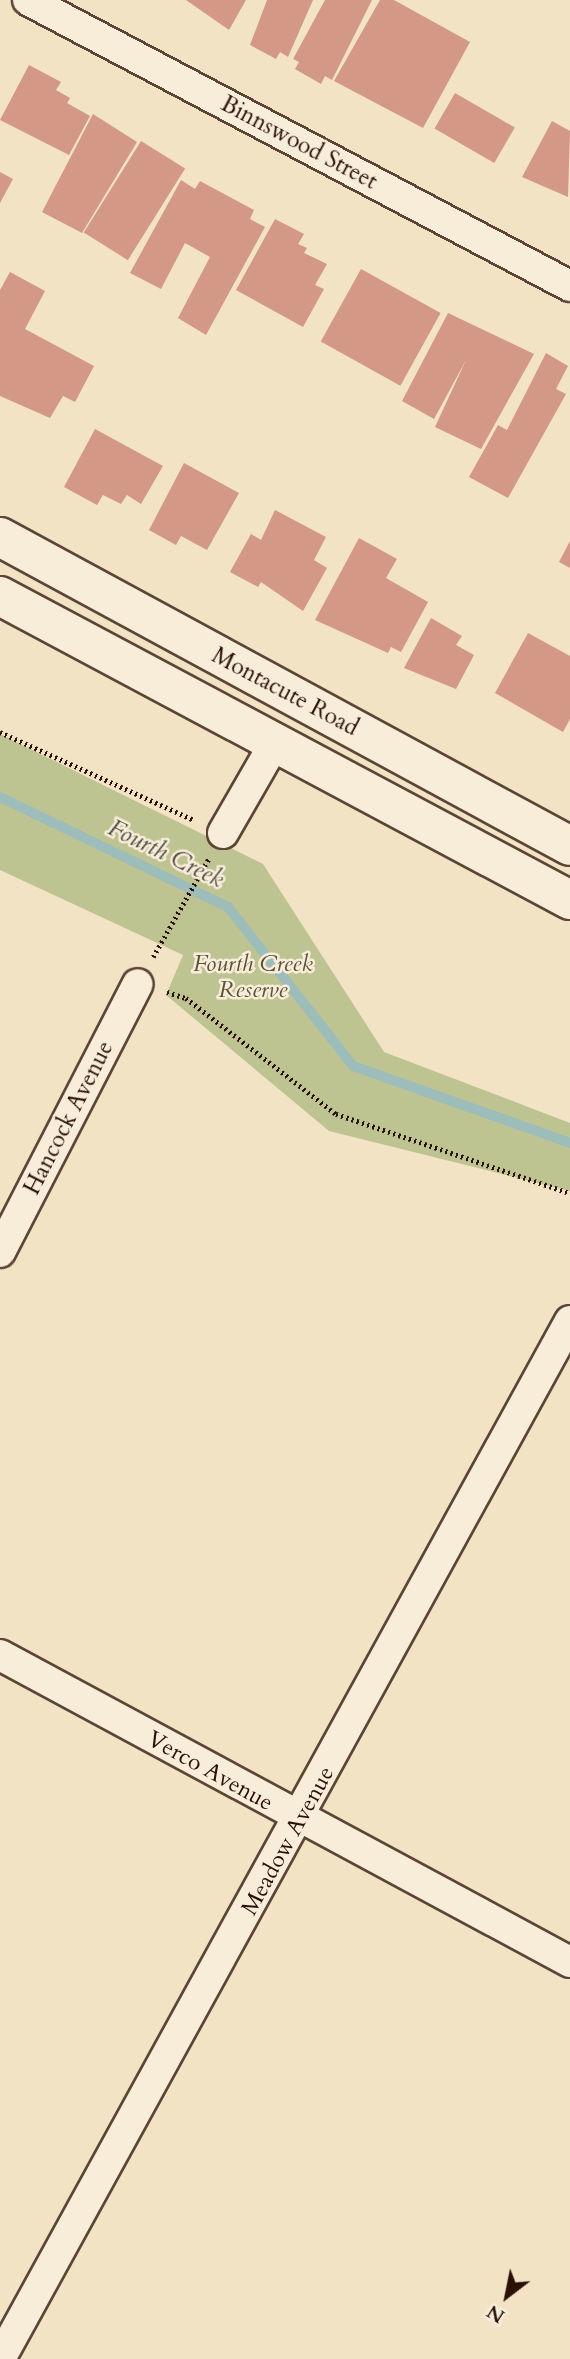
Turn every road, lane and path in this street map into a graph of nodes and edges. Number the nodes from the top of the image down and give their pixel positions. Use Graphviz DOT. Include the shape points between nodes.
graph roads {
  1 [pos="28,0"];
  2 [pos="570,286"];
  3 [pos="0,537"];
  4 [pos="0,596"];
  5 [pos="254,676"];
  6 [pos="0,732"];
  7 [pos="273,746"];
  8 [pos="223,833"];
  9 [pos="570,846"];
  10 [pos="570,900"];
  11 [pos="138,984"];
  12 [pos="570,1193"];
  13 [pos="0,1252"];
  14 [pos="570,1321"];
  15 [pos="0,1655"];
  16 [pos="299,1821"];
  17 [pos="570,1962"];
  18 [pos="0,2359"];
  1 -- 2 [label="street, Binnswood Street"];
  3 -- 5 [label="main road, Montacute Road"];
  4 -- 7 [label="main road"];
  5 -- 7 [label="main road" via="275,702"];
  5 -- 9 [label="main road, Montacute Road"];
  6 -- 8 [label="path"];
  7 -- 8 [label="street"];
  7 -- 10 [label="main road"];
  8 -- 11 [label="path"];
  11 -- 12 [label="path" via="186,998 336,1114"];
  11 -- 13 [label="street, Hancock Avenue"];
  14 -- 16 [label="street, Meadow Avenue"];
  15 -- 16 [label="street, Verco Avenue"];
  16 -- 17 [label="street, Verco Avenue"];
  16 -- 18 [label="street, Meadow Avenue"];
}
